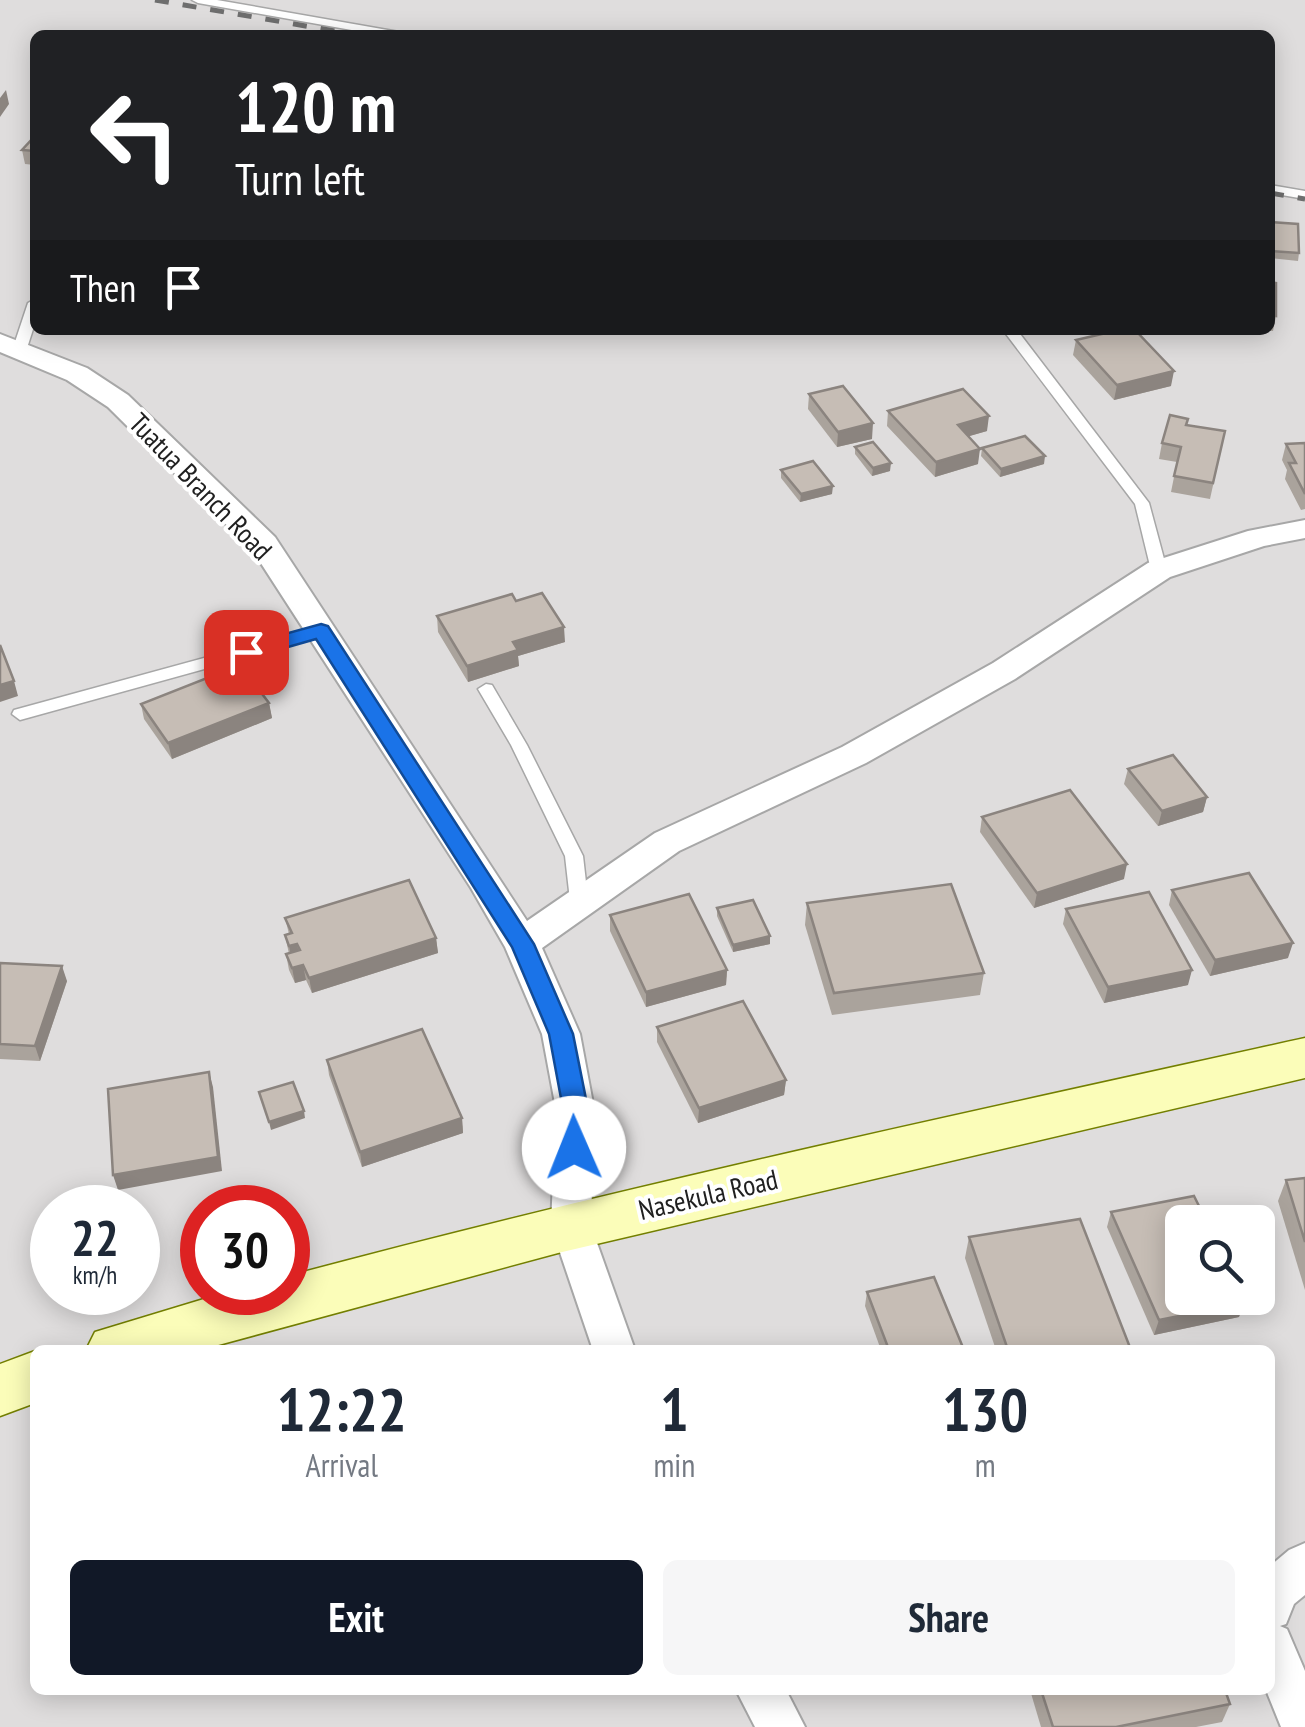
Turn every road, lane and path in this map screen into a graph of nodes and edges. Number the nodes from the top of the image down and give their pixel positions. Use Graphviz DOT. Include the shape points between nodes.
graph roads {
  1 [pos="198,0"];
  2 [pos="269,0"];
  3 [pos="252,8"];
  4 [pos="372,30"];
  5 [pos="1275,190"];
  6 [pos="1305,195"];
  7 [pos="30,311"];
  8 [pos="1014,335"];
  9 [pos="10,345"];
  10 [pos="1305,529"];
  11 [pos="1159,570"];
  12 [pos="321,631"];
  13 [pos="486,688"];
  14 [pos="20,714"];
  15 [pos="579,900"];
  16 [pos="522,944"];
  17 [pos="1305,1058"];
  18 [pos="571,1226"];
  19 [pos="131,1345"];
  20 [pos="612,1345"];
  21 [pos="30,1379"];
  22 [pos="0,1390"];
  23 [pos="1305,1565"];
  24 [pos="1275,1591"];
  25 [pos="1275,1657"];
  26 [pos="763,1695"];
  27 [pos="1305,1726"];
  28 [pos="781,1727"];
  1 -- 3 [label="lane"];
  2 -- 3 [label="lane"];
  3 -- 4 [label="lane"];
  5 -- 6 [label="lane"];
  7 -- 9 [label="lane"];
  8 -- 11 [label="lane" via="1142,504"];
  9 -- 12 [label="street, Tuatua Branch Road" via="77,374 118,402 264,544"];
  10 -- 11 [label="street"];
  11 -- 15 [label="street" via="1004,671 854,755 667,842"];
  12 -- 14 [label="lane"];
  12 -- 16 [label="street, Tuatua Branch Road"];
  13 -- 15 [label="lane" via="574,856"];
  15 -- 16 [label="street"];
  16 -- 18 [label="street, Tuatua Branch Road" via="561,1034 575,1109"];
  17 -- 18 [label="main road, Nasekula Road"];
  18 -- 19 [label="main road, Nasekula Road"];
  18 -- 20 [label="street"];
  21 -- 22 [label="main road"];
  23 -- 24 [label="street"];
  25 -- 27 [label="street"];
  26 -- 28 [label="street"];
}
